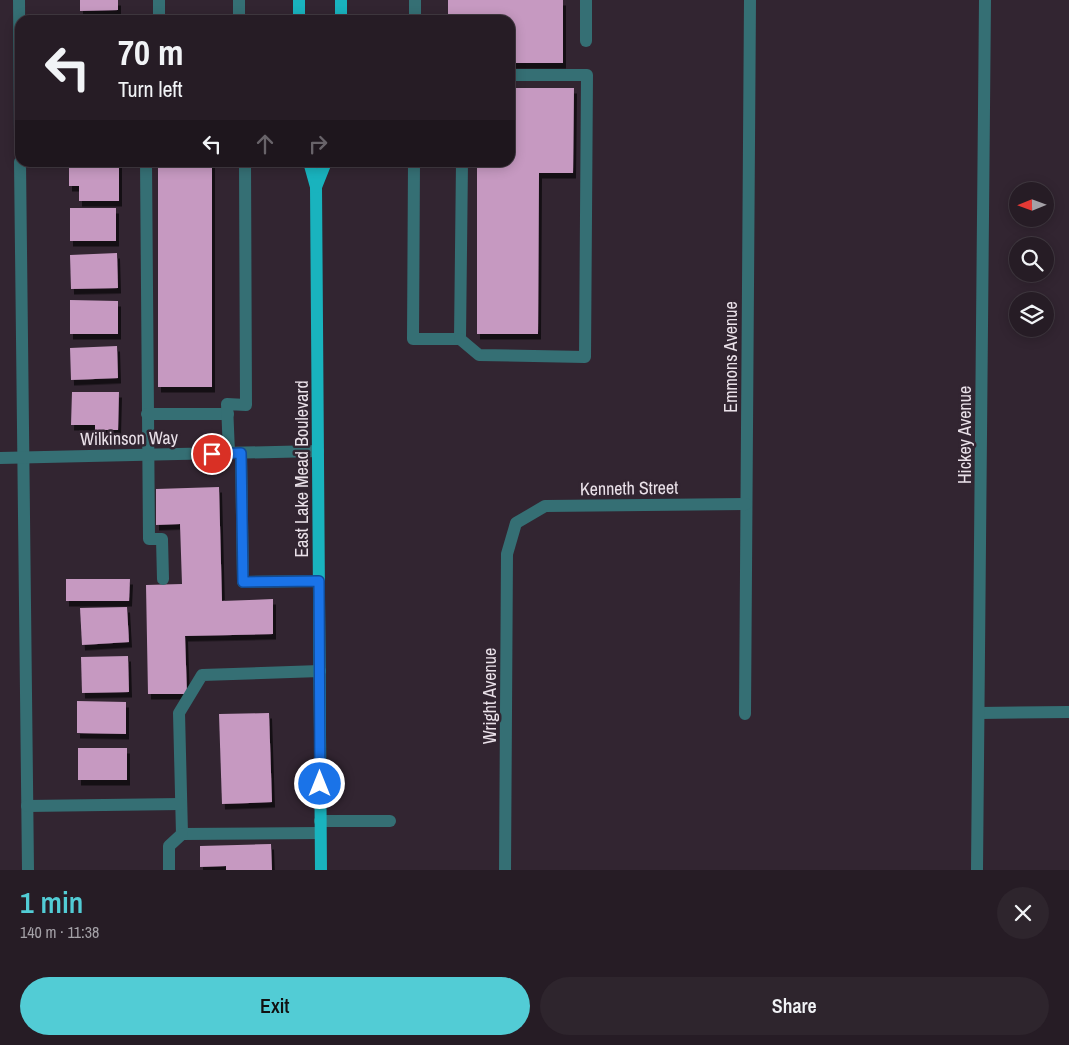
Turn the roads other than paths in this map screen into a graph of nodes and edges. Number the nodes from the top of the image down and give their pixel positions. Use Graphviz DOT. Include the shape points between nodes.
graph roads {
  1 [pos="19,0"];
  2 [pos="159,0"];
  3 [pos="239,0"];
  4 [pos="299,0"];
  5 [pos="341,0"];
  6 [pos="415,0"];
  7 [pos="586,0"];
  8 [pos="750,0"];
  9 [pos="985,0"];
  10 [pos="19,15"];
  11 [pos="159,15"];
  12 [pos="239,15"];
  13 [pos="299,15"];
  14 [pos="341,15"];
  15 [pos="415,15"];
  16 [pos="586,41"];
  17 [pos="515,75"];
  18 [pos="20,167"];
  19 [pos="146,167"];
  20 [pos="245,167"];
  21 [pos="310,167"];
  22 [pos="324,167"];
  23 [pos="414,167"];
  24 [pos="462,167"];
  25 [pos="316,187"];
  26 [pos="460,338"];
  27 [pos="147,414"];
  28 [pos="228,414"];
  29 [pos="318,451"];
  30 [pos="235,453"];
  31 [pos="147,455"];
  32 [pos="0,458"];
  33 [pos="23,458"];
  34 [pos="746,504"];
  35 [pos="516,523"];
  36 [pos="163,579"];
  37 [pos="319,581"];
  38 [pos="320,671"];
  39 [pos="1069,712"];
  40 [pos="745,714"];
  41 [pos="979,714"];
  42 [pos="181,804"];
  43 [pos="27,806"];
  44 [pos="390,821"];
  45 [pos="320,827"];
  46 [pos="182,834"];
  47 [pos="28,870"];
  48 [pos="169,870"];
  49 [pos="321,870"];
  50 [pos="505,870"];
  51 [pos="977,870"];
  1 -- 10 [label="street"];
  2 -- 11 [label="street"];
  3 -- 12 [label="street"];
  4 -- 13 [label="main road"];
  5 -- 14 [label="main road"];
  6 -- 15 [label="street"];
  7 -- 16 [label="street"];
  8 -- 34 [label="street, Emmons Avenue"];
  9 -- 41 [label="street, Hickey Avenue"];
  17 -- 26 [label="street" via="587,75 585,357 480,355"];
  18 -- 33 [label="street"];
  19 -- 27 [label="street"];
  20 -- 28 [label="street" via="246,405 228,404"];
  21 -- 25 [label="main road, East Lake Mead Boulevard"];
  22 -- 25 [label="main road, East Lake Mead Boulevard"];
  23 -- 26 [label="street" via="413,339"];
  24 -- 26 [label="street"];
  25 -- 29 [label="main road, East Lake Mead Boulevard"];
  27 -- 28 [label="street"];
  27 -- 31 [label="street"];
  28 -- 30 [label="street"];
  29 -- 30 [label="street, Wilkinson Way"];
  29 -- 37 [label="main road, East Lake Mead Boulevard"];
  30 -- 31 [label="street, Wilkinson Way"];
  30 -- 37 [label="street" via="243,582"];
  31 -- 33 [label="street, Wilkinson Way"];
  31 -- 36 [label="street" via="149,539 162,539"];
  32 -- 33 [label="street, Wilkinson Way"];
  33 -- 43 [label="street"];
  34 -- 35 [label="street, Kenneth Street" via="545,506"];
  34 -- 40 [label="street, Emmons Avenue"];
  35 -- 50 [label="street, Wright Avenue" via="507,554"];
  37 -- 38 [label="main road, East Lake Mead Boulevard"];
  38 -- 42 [label="street" via="202,675 179,713"];
  38 -- 45 [label="main road, East Lake Mead Boulevard"];
  39 -- 41 [label="street"];
  41 -- 51 [label="street, Hickey Avenue"];
  42 -- 43 [label="street"];
  42 -- 46 [label="street"];
  43 -- 47 [label="street"];
  44 -- 45 [label="street"];
  45 -- 46 [label="street"];
  45 -- 49 [label="main road, East Lake Mead Boulevard"];
  46 -- 48 [label="street" via="169,846"];
}
